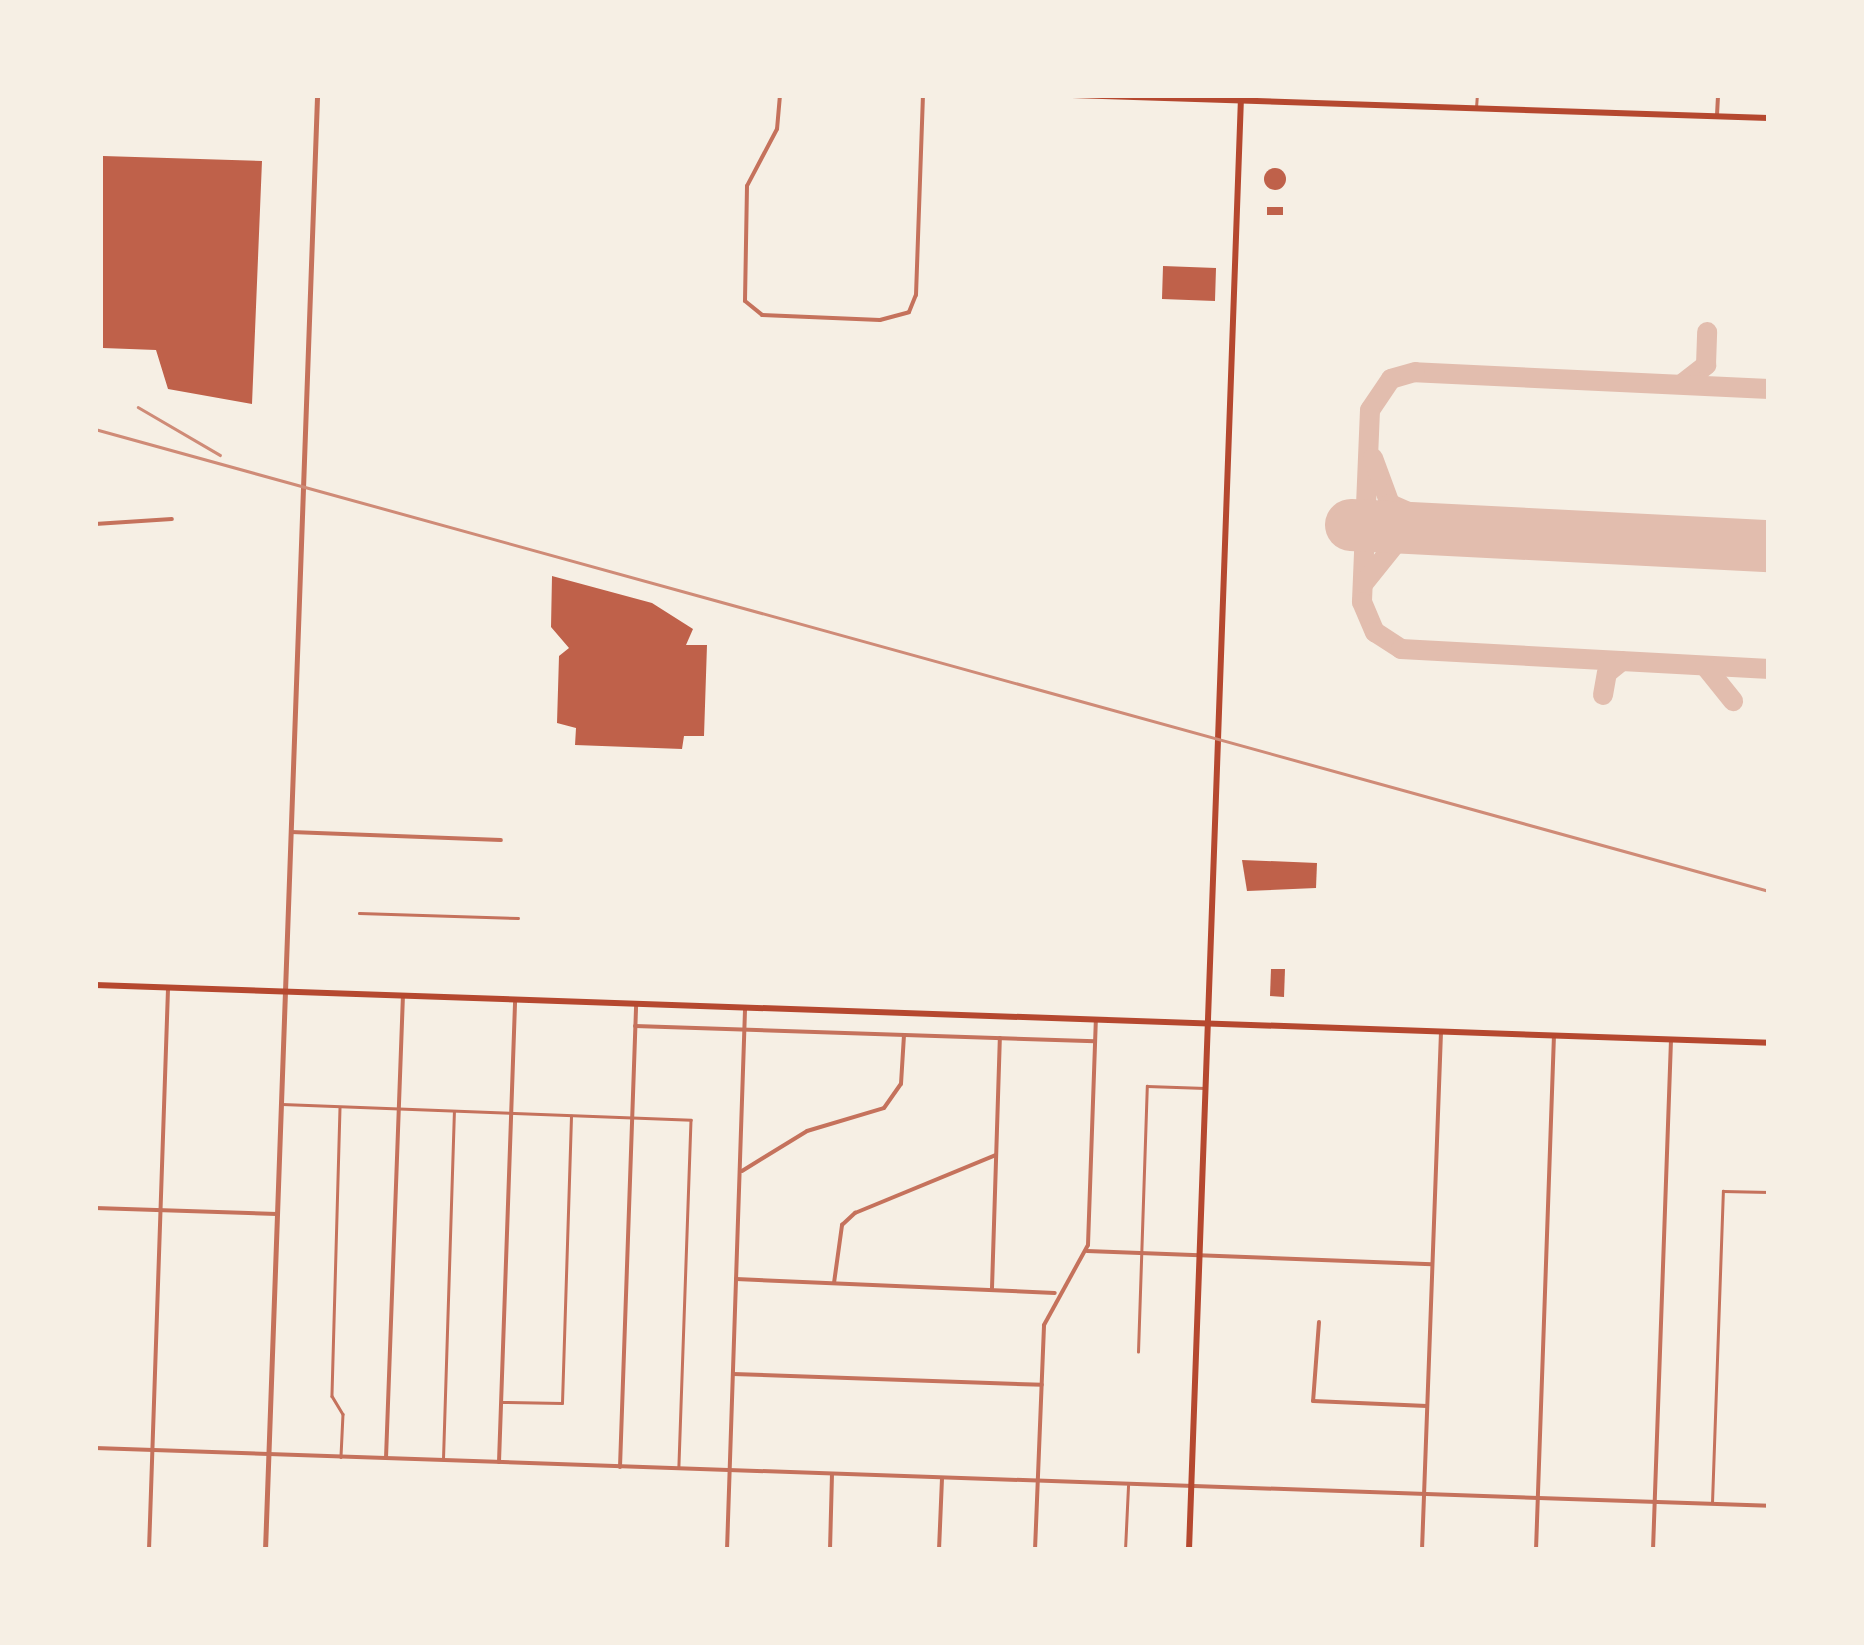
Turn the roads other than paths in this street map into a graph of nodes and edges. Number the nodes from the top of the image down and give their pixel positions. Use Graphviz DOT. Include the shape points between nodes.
graph roads {
  1 [pos="316,95"];
  2 [pos="780,95"];
  3 [pos="923,95"];
  4 [pos="1072,95"];
  5 [pos="1477,95"];
  6 [pos="1718,95"];
  7 [pos="1241,98"];
  8 [pos="1476,109"];
  9 [pos="1716,116"];
  10 [pos="1769,118"];
  11 [pos="172,519"];
  12 [pos="95,524"];
  13 [pos="290,832"];
  14 [pos="501,840"];
  15 [pos="359,913"];
  16 [pos="518,918"];
  17 [pos="95,985"];
  18 [pos="168,987"];
  19 [pos="285,991"];
  20 [pos="402,996"];
  21 [pos="515,1000"];
  22 [pos="636,1005"];
  23 [pos="745,1008"];
  24 [pos="1096,1021"];
  25 [pos="1209,1024"];
  26 [pos="635,1026"];
  27 [pos="744,1030"];
  28 [pos="1441,1031"];
  29 [pos="904,1035"];
  30 [pos="1554,1035"];
  31 [pos="1000,1038"];
  32 [pos="1671,1038"];
  33 [pos="1096,1040"];
  34 [pos="1769,1042"];
  35 [pos="1207,1088"];
  36 [pos="281,1104"];
  37 [pos="340,1106"];
  38 [pos="398,1108"];
  39 [pos="454,1110"];
  40 [pos="511,1113"];
  41 [pos="572,1115"];
  42 [pos="632,1117"];
  43 [pos="996,1155"];
  44 [pos="740,1172"];
  45 [pos="1769,1192"];
  46 [pos="95,1208"];
  47 [pos="160,1210"];
  48 [pos="277,1214"];
  49 [pos="1086,1251"];
  50 [pos="1141,1254"];
  51 [pos="1201,1256"];
  52 [pos="1432,1264"];
  53 [pos="736,1279"];
  54 [pos="834,1283"];
  55 [pos="992,1288"];
  56 [pos="1055,1293"];
  57 [pos="1319,1322"];
  58 [pos="1138,1352"];
  59 [pos="733,1374"];
  60 [pos="1042,1385"];
  61 [pos="501,1402"];
  62 [pos="1427,1406"];
  63 [pos="95,1448"];
  64 [pos="152,1450"];
  65 [pos="268,1454"];
  66 [pos="341,1457"];
  67 [pos="386,1458"];
  68 [pos="443,1460"];
  69 [pos="499,1462"];
  70 [pos="620,1467"];
  71 [pos="680,1469"];
  72 [pos="730,1470"];
  73 [pos="832,1474"];
  74 [pos="942,1478"];
  75 [pos="1038,1481"];
  76 [pos="1128,1484"];
  77 [pos="1191,1486"];
  78 [pos="1424,1494"];
  79 [pos="1538,1498"];
  80 [pos="1655,1502"];
  81 [pos="1712,1504"];
  82 [pos="1769,1506"];
  83 [pos="1769,1517"];
  84 [pos="149,1550"];
  85 [pos="265,1550"];
  86 [pos="728,1550"];
  87 [pos="830,1550"];
  88 [pos="939,1550"];
  89 [pos="1036,1550"];
  90 [pos="1125,1550"];
  91 [pos="1189,1550"];
  92 [pos="1422,1550"];
  93 [pos="1536,1550"];
  94 [pos="1653,1550"];
  95 [pos="1768,1550"];
  1 -- 13 [label="street"];
  2 -- 3 [label="street" via="776,129 747,186 749,309 880,320 909,312"];
  4 -- 7 [label="main road"];
  5 -- 8 [label="lane"];
  6 -- 9 [label="street"];
  7 -- 8 [label="main road"];
  7 -- 25 [label="main road"];
  8 -- 9 [label="main road"];
  9 -- 10 [label="main road"];
  11 -- 12 [label="street"];
  13 -- 14 [label="street"];
  13 -- 19 [label="street"];
  15 -- 16 [label="lane"];
  17 -- 18 [label="main road"];
  18 -- 19 [label="main road"];
  18 -- 47 [label="street"];
  19 -- 20 [label="main road"];
  19 -- 36 [label="street"];
  20 -- 21 [label="main road"];
  20 -- 38 [label="street"];
  21 -- 22 [label="main road"];
  21 -- 40 [label="street"];
  22 -- 23 [label="main road"];
  22 -- 26 [label="street"];
  23 -- 24 [label="main road"];
  23 -- 27 [label="street"];
  24 -- 25 [label="main road"];
  24 -- 33 [label="street"];
  25 -- 28 [label="main road"];
  25 -- 35 [label="main road"];
  26 -- 27 [label="street"];
  26 -- 42 [label="street"];
  27 -- 29 [label="street"];
  27 -- 44 [label="street"];
  28 -- 30 [label="main road"];
  28 -- 52 [label="street"];
  29 -- 31 [label="street"];
  29 -- 44 [label="street" via="901,1084 884,1108 807,1131"];
  30 -- 32 [label="main road"];
  30 -- 79 [label="street"];
  31 -- 33 [label="street"];
  31 -- 43 [label="street"];
  32 -- 34 [label="main road"];
  32 -- 80 [label="street"];
  33 -- 49 [label="street"];
  35 -- 50 [label="lane" via="1147,1086"];
  35 -- 51 [label="main road"];
  36 -- 37 [label="lane"];
  36 -- 48 [label="street"];
  37 -- 38 [label="lane"];
  37 -- 66 [label="lane" via="332,1396 342,1414"];
  38 -- 39 [label="lane"];
  38 -- 67 [label="street"];
  39 -- 40 [label="lane"];
  39 -- 68 [label="lane"];
  40 -- 41 [label="lane"];
  40 -- 61 [label="street"];
  41 -- 42 [label="lane"];
  41 -- 61 [label="lane" via="562,1403"];
  42 -- 70 [label="street"];
  42 -- 71 [label="lane" via="692,1124"];
  43 -- 54 [label="street" via="855,1213 842,1225"];
  43 -- 55 [label="street"];
  44 -- 53 [label="street"];
  45 -- 81 [label="lane" via="1723,1191"];
  46 -- 47 [label="street"];
  47 -- 48 [label="street"];
  47 -- 64 [label="street"];
  48 -- 65 [label="street"];
  49 -- 50 [label="street"];
  49 -- 56 [label="street"];
  50 -- 51 [label="street"];
  50 -- 58 [label="lane"];
  51 -- 52 [label="street"];
  51 -- 77 [label="main road"];
  52 -- 62 [label="street"];
  53 -- 54 [label="street"];
  53 -- 59 [label="street"];
  54 -- 55 [label="street"];
  55 -- 56 [label="street"];
  56 -- 60 [label="street"];
  57 -- 62 [label="street" via="1313,1402"];
  59 -- 60 [label="street"];
  59 -- 72 [label="street"];
  60 -- 75 [label="street"];
  61 -- 69 [label="street"];
  62 -- 78 [label="street"];
  63 -- 64 [label="street"];
  64 -- 65 [label="street"];
  64 -- 84 [label="street"];
  65 -- 66 [label="street"];
  65 -- 85 [label="street"];
  66 -- 67 [label="street"];
  67 -- 68 [label="street"];
  68 -- 69 [label="street"];
  69 -- 70 [label="street"];
  70 -- 71 [label="street"];
  71 -- 72 [label="street"];
  72 -- 73 [label="street"];
  72 -- 86 [label="street"];
  73 -- 74 [label="street"];
  73 -- 87 [label="street"];
  74 -- 75 [label="street"];
  74 -- 88 [label="street"];
  75 -- 76 [label="street"];
  75 -- 89 [label="street"];
  76 -- 77 [label="street"];
  76 -- 90 [label="lane"];
  77 -- 78 [label="street"];
  77 -- 91 [label="main road"];
  78 -- 79 [label="street"];
  78 -- 92 [label="street"];
  79 -- 80 [label="street"];
  79 -- 93 [label="street"];
  80 -- 81 [label="street"];
  80 -- 94 [label="street"];
  81 -- 82 [label="street"];
  83 -- 95 [label="street"];
}
